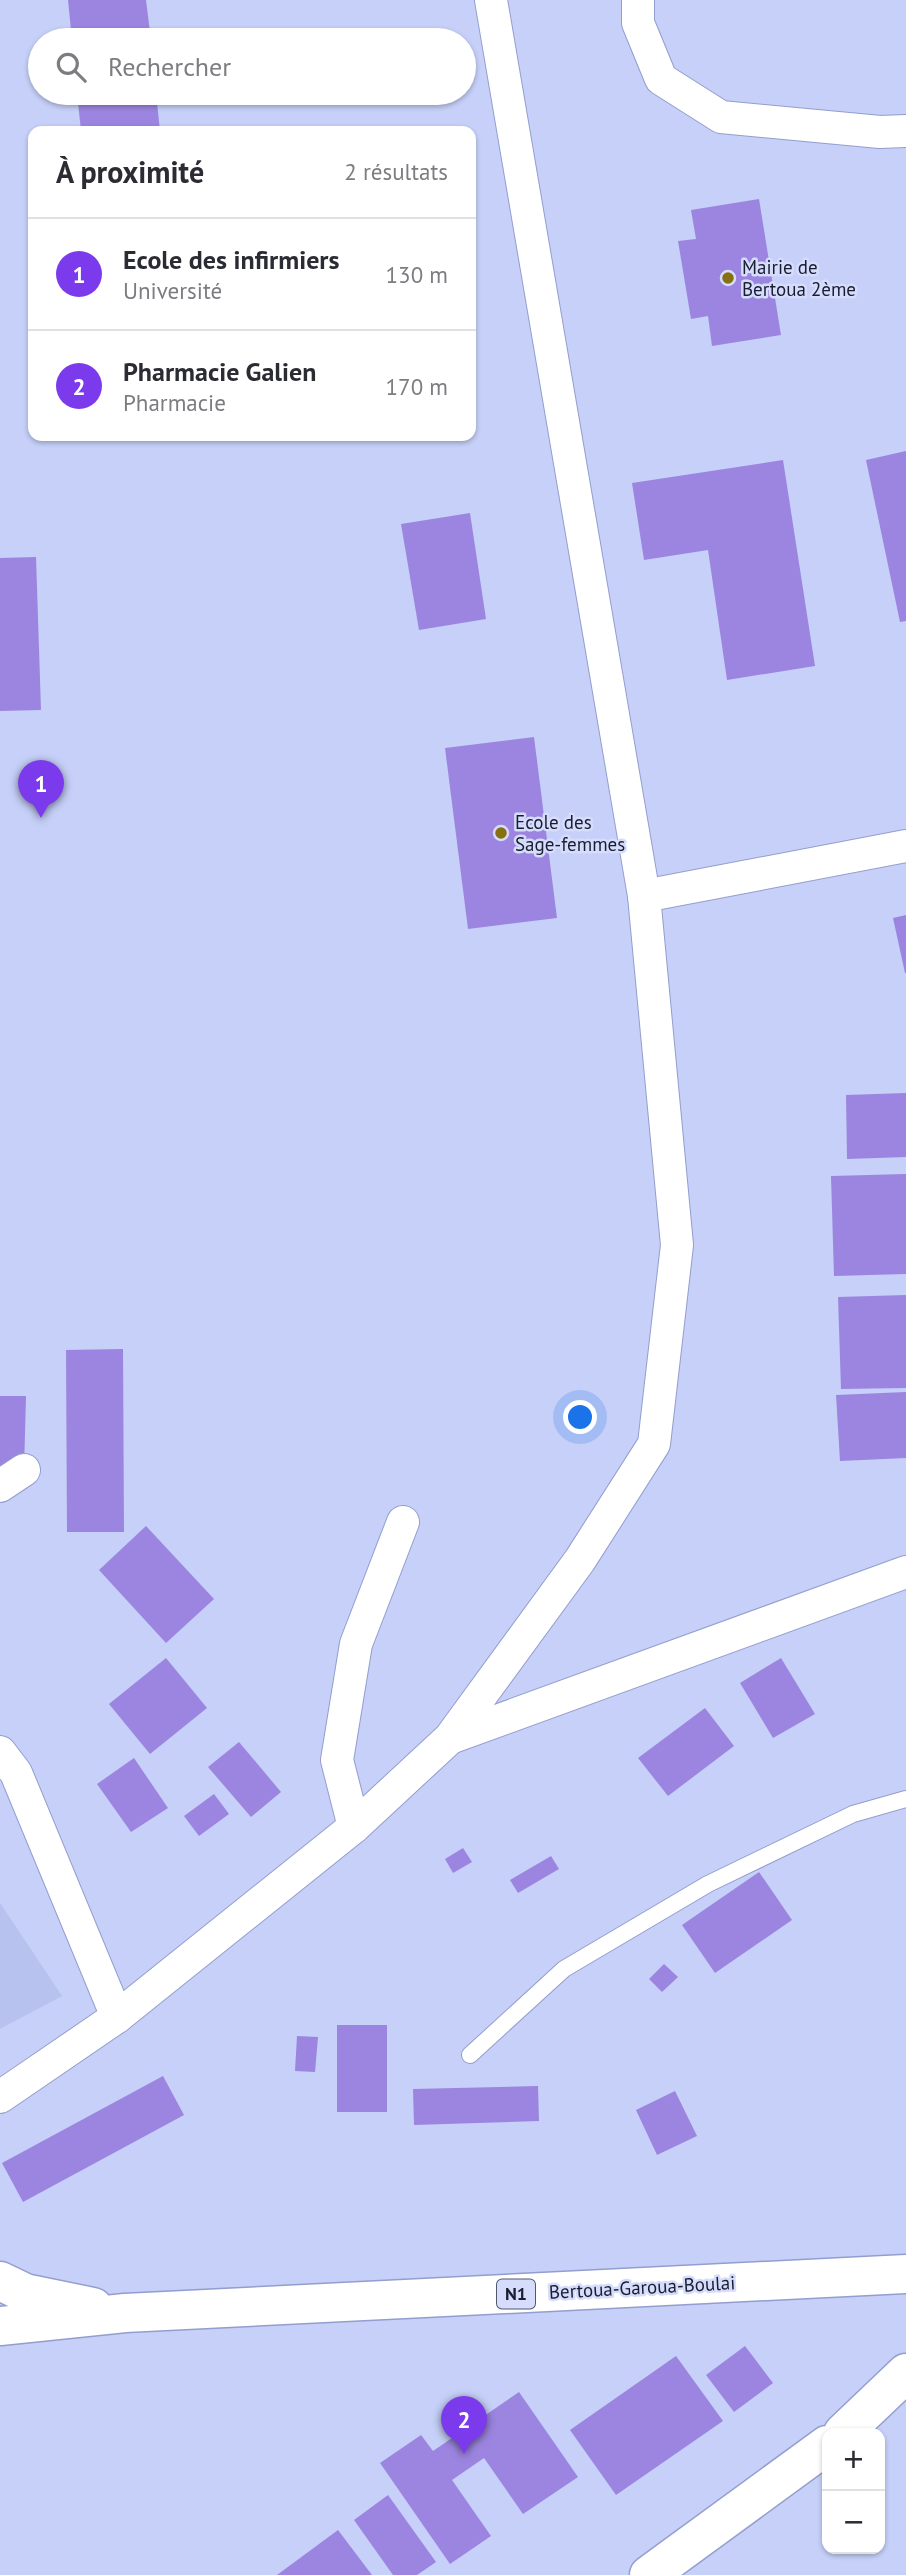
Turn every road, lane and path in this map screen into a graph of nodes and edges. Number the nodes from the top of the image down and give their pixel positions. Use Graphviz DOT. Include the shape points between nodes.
graph roads {
  1 [pos="491,0"];
  2 [pos="638,0"];
  3 [pos="906,131"];
  4 [pos="906,846"];
  5 [pos="644,896"];
  6 [pos="403,1522"];
  7 [pos="906,1572"];
  8 [pos="450,1738"];
  9 [pos="0,1752"];
  10 [pos="906,1799"];
  11 [pos="354,1827"];
  12 [pos="117,2017"];
  13 [pos="470,2055"];
  14 [pos="0,2097"];
  15 [pos="906,2274"];
  16 [pos="0,2281"];
  17 [pos="125,2313"];
  18 [pos="0,2326"];
  19 [pos="906,2373"];
  20 [pos="848,2428"];
  21 [pos="822,2449"];
  22 [pos="649,2575"];
  1 -- 5 [label="street"];
  2 -- 3 [label="street" via="638,23 661,79 721,117"];
  4 -- 5 [label="street"];
  5 -- 8 [label="street" via="677,1245 654,1444 580,1560"];
  6 -- 11 [label="street" via="356,1644 337,1760"];
  7 -- 8 [label="street"];
  8 -- 11 [label="street"];
  9 -- 12 [label="street" via="16,1773"];
  10 -- 13 [label="lane" via="853,1814 708,1884 564,1969"];
  11 -- 12 [label="street"];
  12 -- 14 [label="street"];
  15 -- 17 [label="main road, Bertoua-Garoua-Boulai / N1"];
  16 -- 17 [label="main road, Bertoua-Garoua-Boulai / N1" via="25,2293"];
  17 -- 18 [label="main road, Bertoua-Garoua-Boulai / N1"];
  19 -- 20 [label="main road"];
  21 -- 22 [label="main road"];
}
